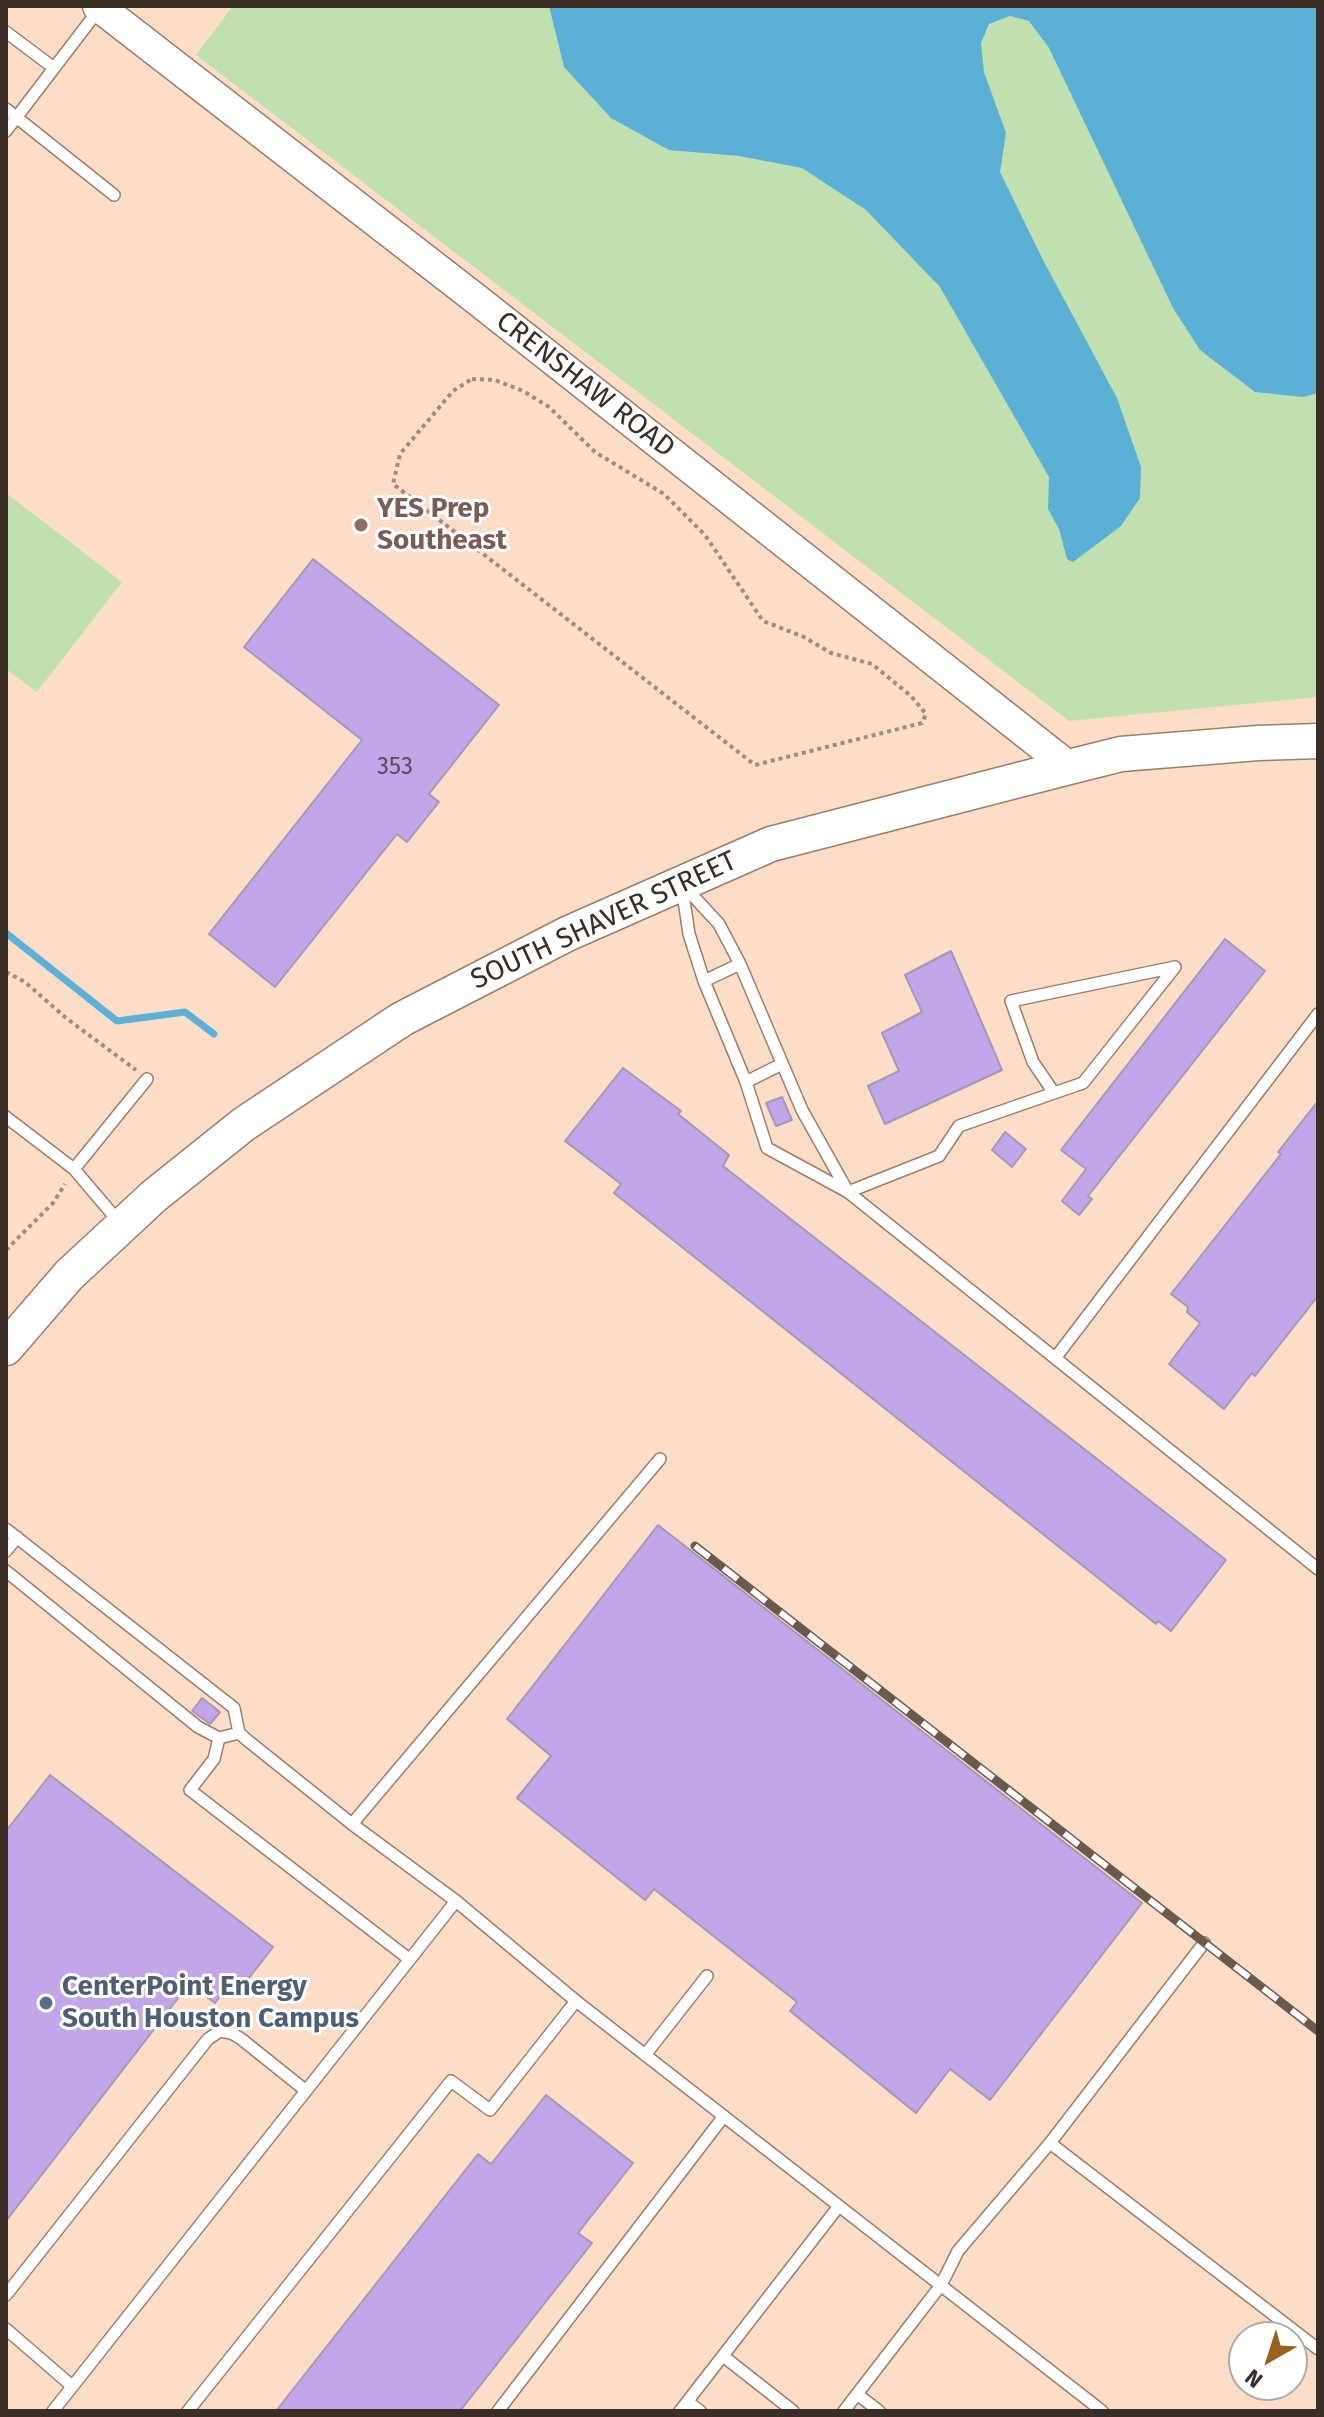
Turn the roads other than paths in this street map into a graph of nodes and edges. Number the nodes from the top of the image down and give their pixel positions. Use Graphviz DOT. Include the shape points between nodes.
graph roads {
  1 [pos="99,7"];
  2 [pos="6,32"];
  3 [pos="54,68"];
  4 [pos="6,109"];
  5 [pos="16,117"];
  6 [pos="6,131"];
  7 [pos="114,195"];
  8 [pos="1318,741"];
  9 [pos="1069,767"];
  10 [pos="681,882"];
  11 [pos="740,964"];
  12 [pos="704,981"];
  13 [pos="1318,1014"];
  14 [pos="782,1064"];
  15 [pos="147,1079"];
  16 [pos="746,1082"];
  17 [pos="1054,1093"];
  18 [pos="6,1117"];
  19 [pos="74,1169"];
  20 [pos="848,1192"];
  21 [pos="123,1226"];
  22 [pos="6,1348"];
  23 [pos="1056,1357"];
  24 [pos="660,1459"];
  25 [pos="6,1529"];
  26 [pos="17,1537"];
  27 [pos="6,1551"];
  28 [pos="1318,1569"];
  29 [pos="6,1571"];
  30 [pos="239,1733"];
  31 [pos="219,1738"];
  32 [pos="352,1824"];
  33 [pos="456,1901"];
  34 [pos="1204,1943"];
  35 [pos="409,1959"];
  36 [pos="707,1976"];
  37 [pos="576,2001"];
  38 [pos="645,2055"];
  39 [pos="305,2090"];
  40 [pos="724,2116"];
  41 [pos="1050,2143"];
  42 [pos="839,2206"];
  43 [pos="941,2285"];
  44 [pos="6,2295"];
  45 [pos="6,2329"];
  46 [pos="1318,2349"];
  47 [pos="723,2356"];
  48 [pos="72,2386"];
  49 [pos="857,2394"];
  50 [pos="684,2406"];
  51 [pos="53,2411"];
  52 [pos="188,2411"];
  53 [pos="498,2411"];
  54 [pos="700,2411"];
  55 [pos="793,2411"];
  56 [pos="844,2411"];
  57 [pos="879,2411"];
  58 [pos="1102,2411"];
  1 -- 3 [label="lane"];
  1 -- 9 [label="main road, CRENSHAW ROAD"];
  2 -- 3 [label="lane"];
  3 -- 5 [label="lane"];
  4 -- 5 [label="lane"];
  5 -- 6 [label="lane"];
  5 -- 7 [label="lane"];
  8 -- 9 [label="main road, SOUTH SHAVER STREET" via="1121,754"];
  9 -- 10 [label="main road, SOUTH SHAVER STREET" via="771,844"];
  10 -- 11 [label="lane" via="719,924"];
  10 -- 12 [label="lane"];
  10 -- 21 [label="main road, SOUTH SHAVER STREET" via="402,1019 244,1124"];
  11 -- 12 [label="lane"];
  11 -- 14 [label="lane"];
  12 -- 16 [label="lane"];
  13 -- 23 [label="lane"];
  14 -- 16 [label="lane"];
  14 -- 20 [label="lane"];
  15 -- 19 [label="lane"];
  16 -- 20 [label="lane" via="767,1148"];
  17 -- 17 [label="lane" via="1083,1083 1175,967 1011,1001 1033,1062"];
  17 -- 20 [label="lane" via="959,1126 939,1156"];
  18 -- 19 [label="lane"];
  19 -- 21 [label="lane"];
  20 -- 23 [label="lane"];
  21 -- 22 [label="main road, SOUTH SHAVER STREET" via="69,1275"];
  23 -- 28 [label="lane"];
  24 -- 32 [label="lane"];
  25 -- 26 [label="lane"];
  26 -- 27 [label="lane"];
  26 -- 30 [label="lane" via="234,1708"];
  29 -- 31 [label="lane" via="198,1727"];
  30 -- 31 [label="lane"];
  30 -- 32 [label="lane"];
  31 -- 35 [label="lane" via="214,1759 190,1790"];
  32 -- 33 [label="lane"];
  33 -- 35 [label="lane"];
  33 -- 37 [label="lane"];
  34 -- 41 [label="lane"];
  35 -- 39 [label="lane"];
  36 -- 38 [label="lane"];
  37 -- 38 [label="lane"];
  37 -- 52 [label="lane" via="490,2110 451,2081"];
  38 -- 40 [label="lane"];
  39 -- 44 [label="lane" via="240,2038 220,2031 208,2039"];
  39 -- 48 [label="lane"];
  40 -- 42 [label="lane"];
  40 -- 53 [label="lane"];
  41 -- 43 [label="lane" via="958,2251"];
  41 -- 46 [label="lane"];
  42 -- 43 [label="lane"];
  42 -- 47 [label="lane"];
  43 -- 49 [label="lane"];
  43 -- 58 [label="lane"];
  45 -- 48 [label="lane"];
  47 -- 50 [label="lane"];
  47 -- 55 [label="lane"];
  48 -- 51 [label="lane"];
  49 -- 56 [label="lane"];
  49 -- 57 [label="lane"];
  50 -- 54 [label="lane"];
}
